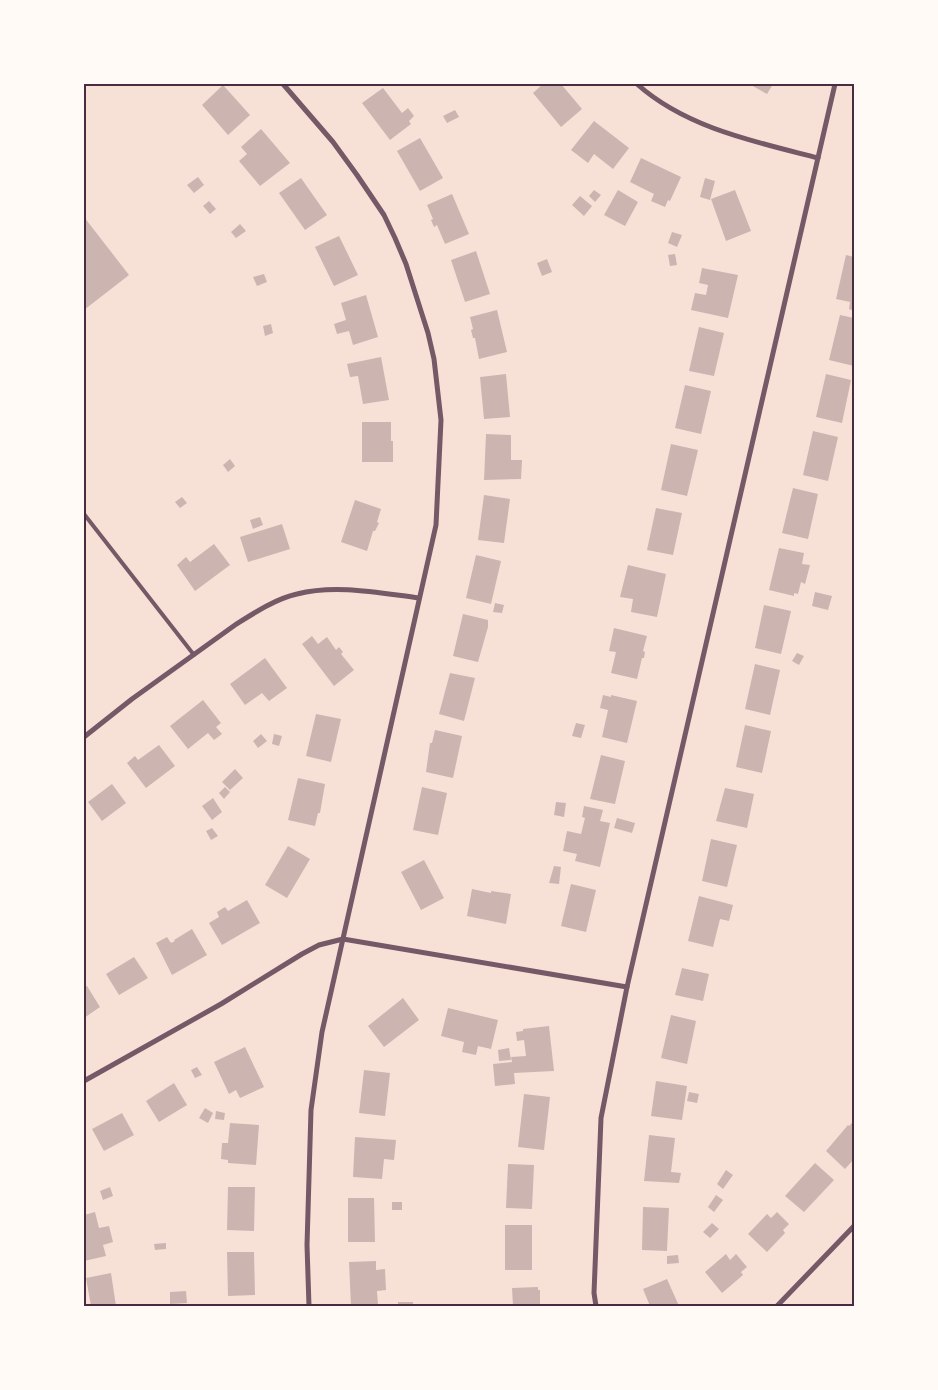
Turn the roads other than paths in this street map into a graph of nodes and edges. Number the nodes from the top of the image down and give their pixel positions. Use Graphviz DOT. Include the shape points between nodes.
graph roads {
  1 [pos="283,84"];
  2 [pos="637,84"];
  3 [pos="835,84"];
  4 [pos="818,158"];
  5 [pos="84,514"];
  6 [pos="419,598"];
  7 [pos="194,655"];
  8 [pos="84,737"];
  9 [pos="343,939"];
  10 [pos="627,987"];
  11 [pos="84,1081"];
  12 [pos="854,1226"];
  13 [pos="309,1306"];
  14 [pos="596,1306"];
  15 [pos="777,1306"];
  1 -- 6 [label="street" via="333,142 384,214 406,264 426,327 442,420 436,525"];
  2 -- 4 [label="street" via="670,108 708,126"];
  3 -- 4 [label="street"];
  4 -- 10 [label="street"];
  5 -- 7 [label="lane"];
  6 -- 7 [label="street" via="326,589 296,594 253,614"];
  6 -- 9 [label="street"];
  7 -- 8 [label="street"];
  9 -- 10 [label="street"];
  9 -- 11 [label="street" via="302,954"];
  9 -- 13 [label="street" via="322,1032 311,1110 307,1245"];
  10 -- 14 [label="street" via="601,1118"];
  12 -- 15 [label="street"];
}
